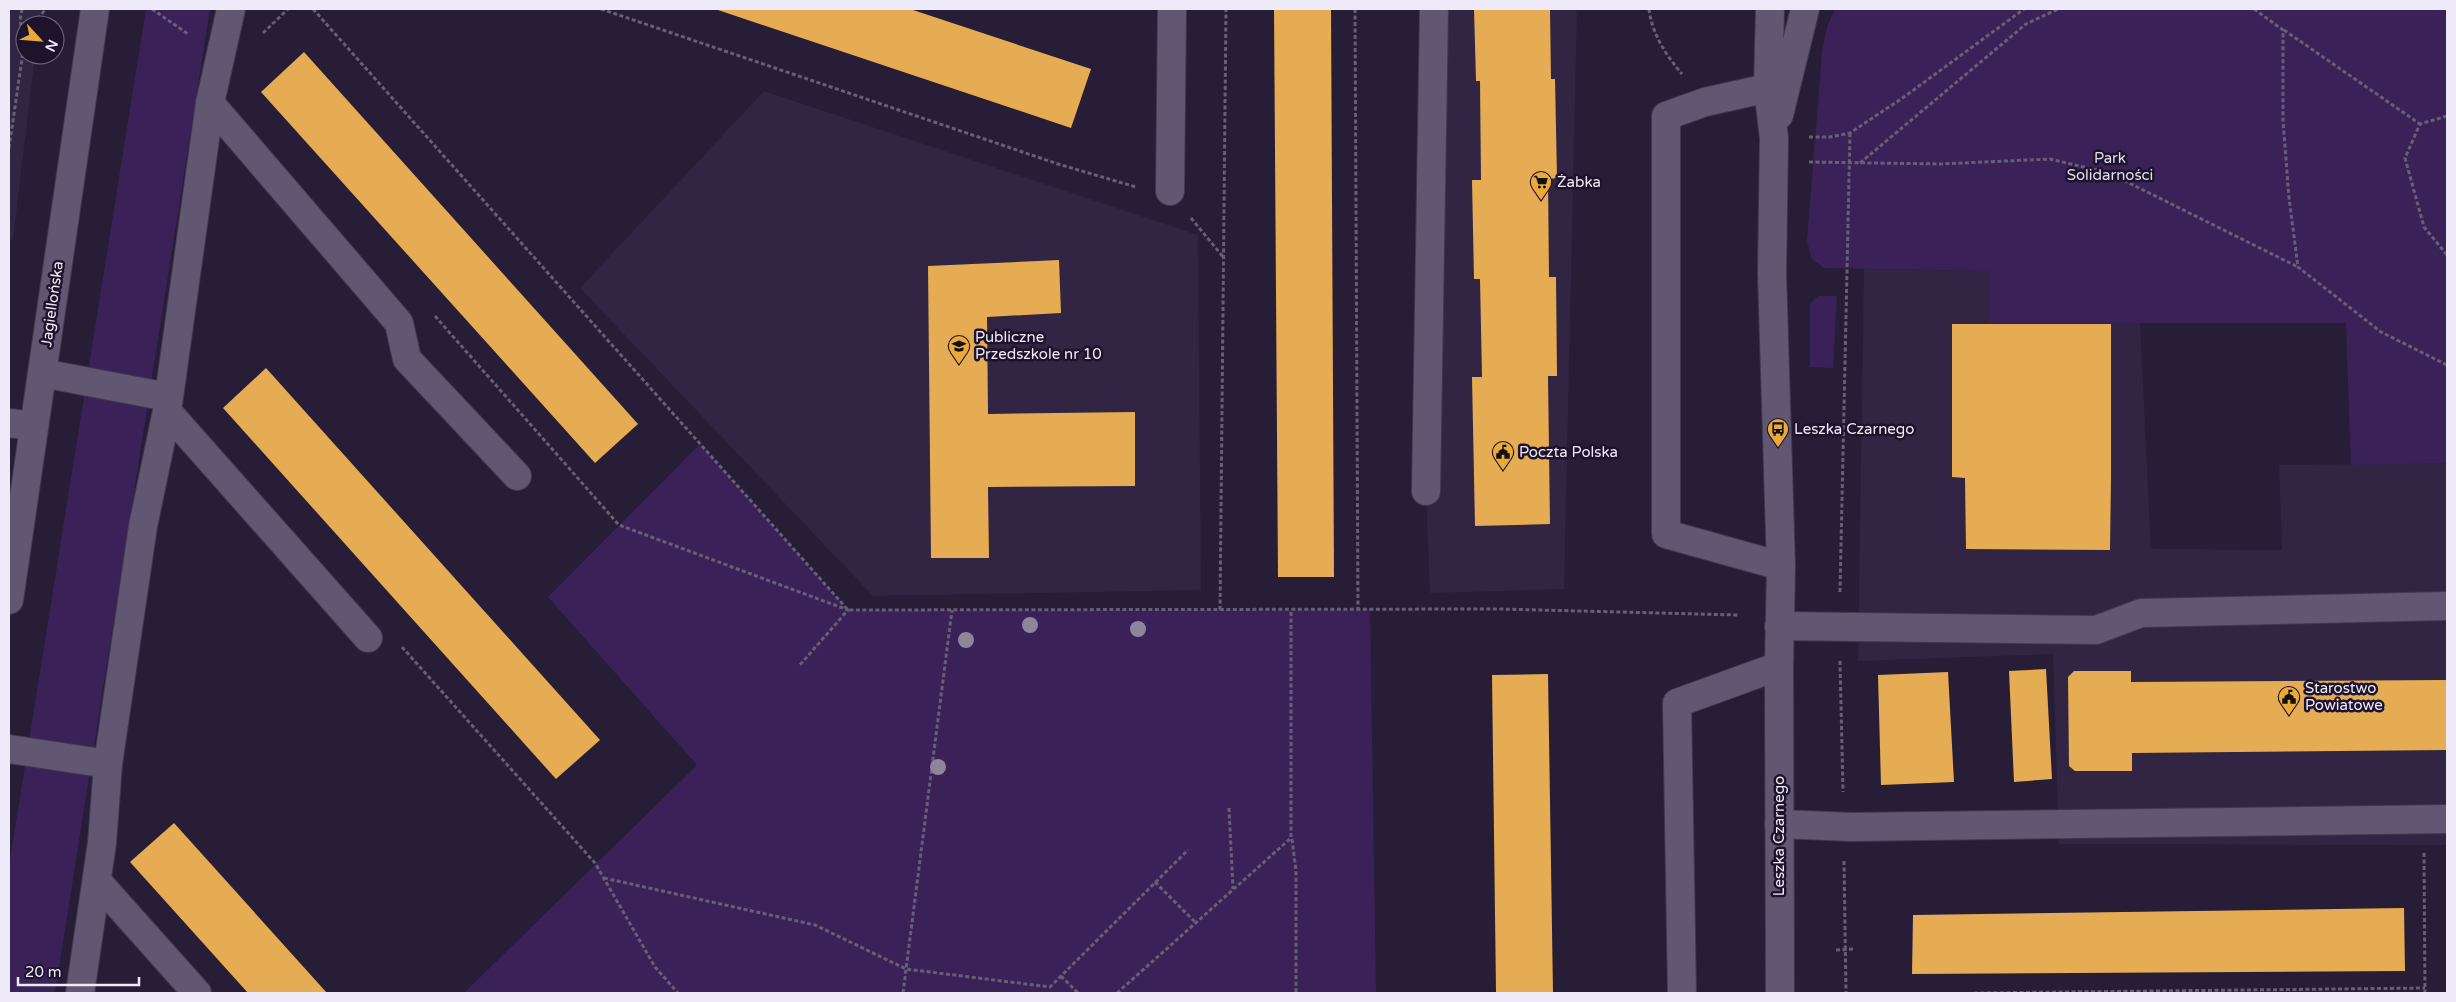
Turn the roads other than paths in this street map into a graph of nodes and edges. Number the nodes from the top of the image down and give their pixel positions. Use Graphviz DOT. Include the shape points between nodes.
graph roads {
  1 [pos="95,9"];
  2 [pos="231,9"];
  3 [pos="1172,9"];
  4 [pos="1434,9"];
  5 [pos="1770,9"];
  6 [pos="1805,9"];
  7 [pos="1768,88"];
  8 [pos="210,103"];
  9 [pos="1774,150"];
  10 [pos="1170,191"];
  11 [pos="42,373"];
  12 [pos="167,404"];
  13 [pos="21,425"];
  14 [pos="516,476"];
  15 [pos="1426,492"];
  16 [pos="1781,566"];
  17 [pos="9,600"];
  18 [pos="2447,606"];
  19 [pos="1779,626"];
  20 [pos="368,638"];
  21 [pos="1778,666"];
  22 [pos="9,749"];
  23 [pos="108,764"];
  24 [pos="2435,820"];
  25 [pos="1779,824"];
  26 [pos="97,881"];
  27 [pos="80,993"];
  28 [pos="197,993"];
  29 [pos="1682,993"];
  30 [pos="1780,993"];
  1 -- 11 [label="street, Jagiellońska"];
  2 -- 8 [label="street"];
  3 -- 10 [label="street"];
  4 -- 15 [label="street"];
  5 -- 7 [label="street, Leszka Czarnego"];
  6 -- 9 [label="street, Leszka Czarnego"];
  7 -- 9 [label="street, Leszka Czarnego"];
  7 -- 16 [label="street" via="1705,102 1666,116 1666,534"];
  8 -- 12 [label="street"];
  8 -- 14 [label="street" via="399,322 407,360"];
  9 -- 16 [label="street, Leszka Czarnego" via="1772,274"];
  11 -- 12 [label="street"];
  11 -- 13 [label="street, Jagiellońska"];
  12 -- 20 [label="street"];
  12 -- 23 [label="street" via="143,526"];
  13 -- 17 [label="street, Jagiellońska"];
  16 -- 19 [label="street, Leszka Czarnego"];
  18 -- 19 [label="street" via="2142,613 2096,630"];
  19 -- 21 [label="street, Leszka Czarnego"];
  21 -- 25 [label="street, Leszka Czarnego"];
  21 -- 29 [label="street" via="1677,703"];
  22 -- 23 [label="street"];
  23 -- 26 [label="street"];
  24 -- 25 [label="street" via="1852,827"];
  25 -- 30 [label="street, Leszka Czarnego"];
  26 -- 27 [label="street"];
  26 -- 28 [label="street"];
}
